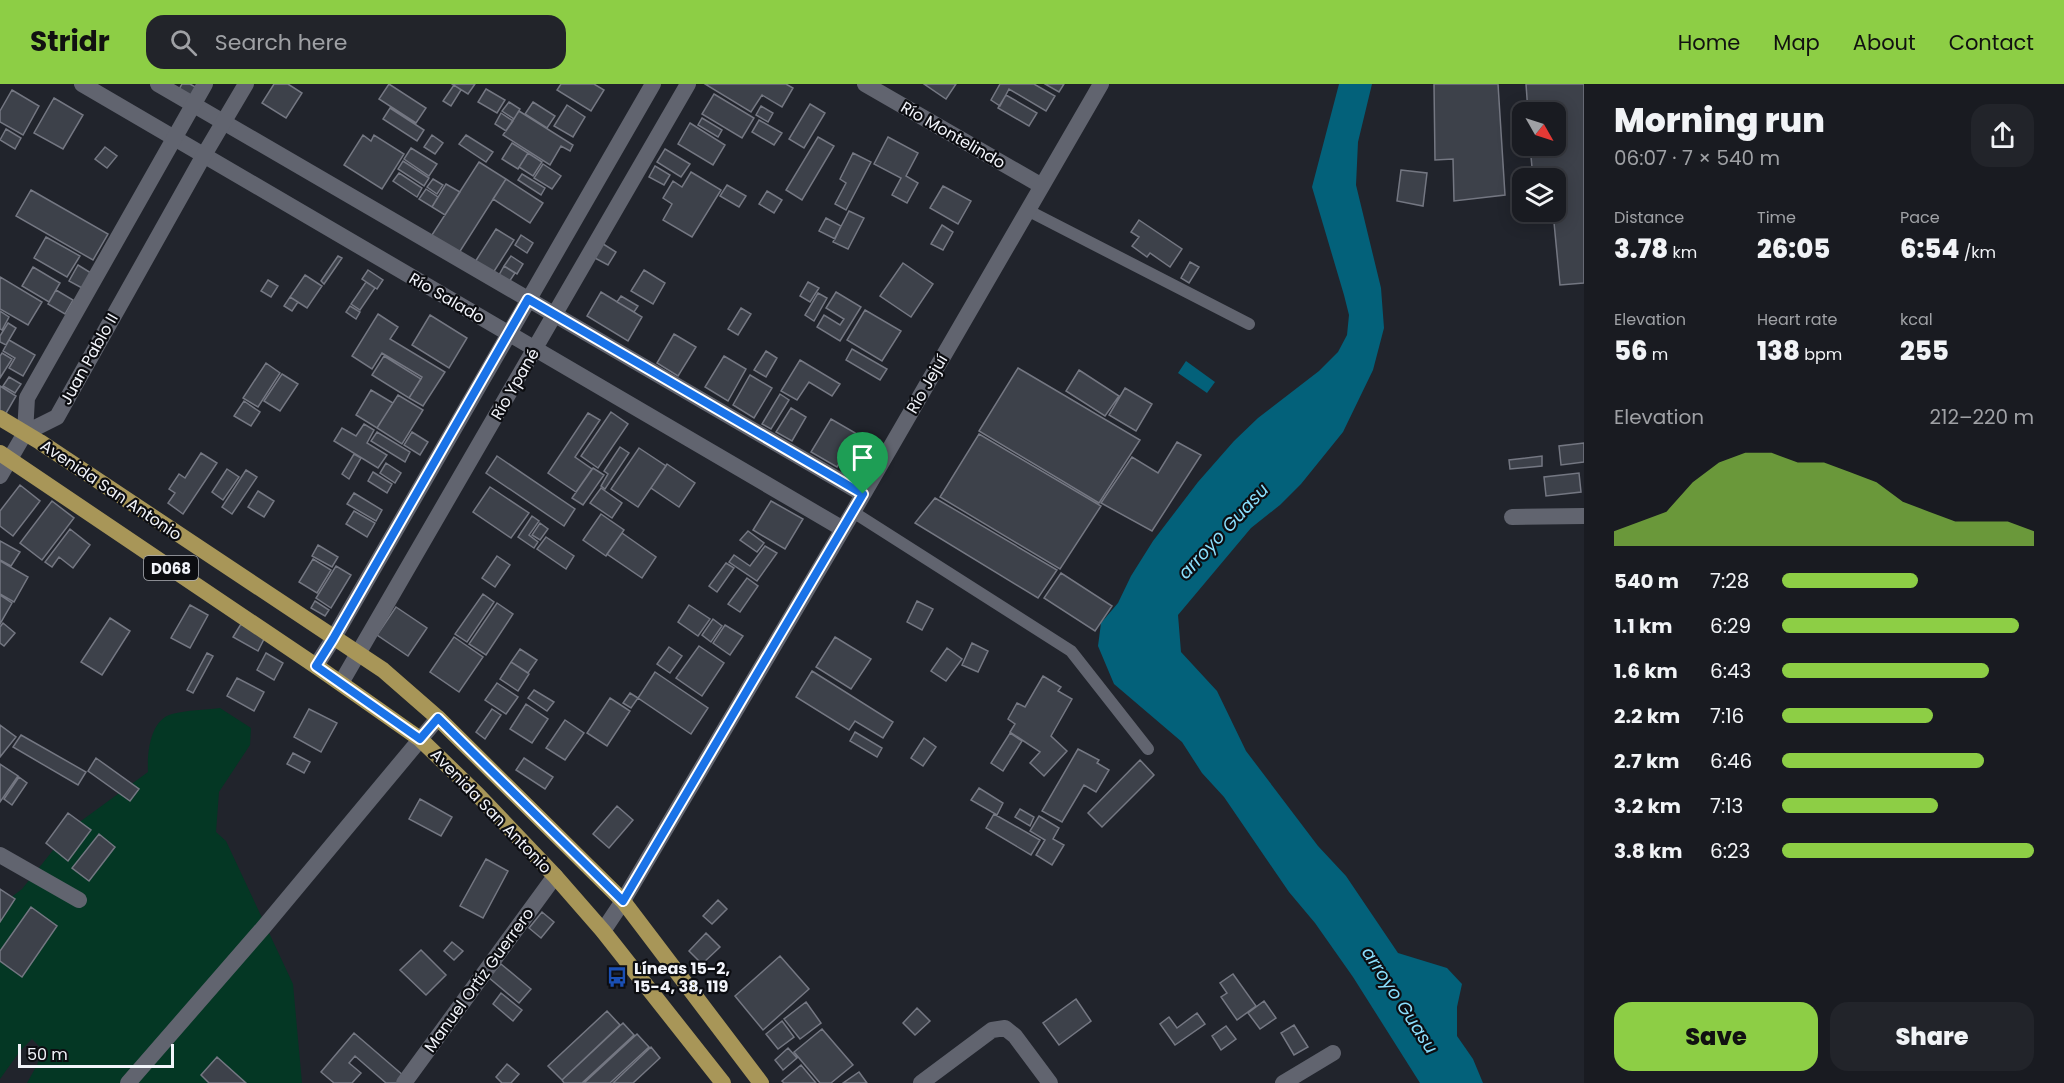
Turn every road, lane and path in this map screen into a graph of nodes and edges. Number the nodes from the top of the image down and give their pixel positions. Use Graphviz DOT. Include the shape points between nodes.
graph roads {
  1 [pos="82,84"];
  2 [pos="158,84"];
  3 [pos="205,84"];
  4 [pos="246,84"];
  5 [pos="653,84"];
  6 [pos="688,84"];
  7 [pos="865,84"];
  8 [pos="1101,84"];
  9 [pos="193,105"];
  10 [pos="224,122"];
  11 [pos="174,138"];
  12 [pos="204,155"];
  13 [pos="1042,186"];
  14 [pos="1029,211"];
  15 [pos="528,299"];
  16 [pos="555,315"];
  17 [pos="1249,324"];
  18 [pos="508,333"];
  19 [pos="535,349"];
  20 [pos="0,418"];
  21 [pos="25,433"];
  22 [pos="5,456"];
  23 [pos="0,476"];
  24 [pos="863,494"];
  25 [pos="853,512"];
  26 [pos="1584,516"];
  27 [pos="1512,517"];
  28 [pos="843,529"];
  29 [pos="333,639"];
  30 [pos="358,655"];
  31 [pos="316,666"];
  32 [pos="341,683"];
  33 [pos="438,718"];
  34 [pos="420,739"];
  35 [pos="1148,749"];
  36 [pos="0,855"];
  37 [pos="555,876"];
  38 [pos="79,900"];
  39 [pos="623,901"];
  40 [pos="603,930"];
  41 [pos="1333,1053"];
  42 [pos="128,1083"];
  43 [pos="404,1083"];
  44 [pos="723,1083"];
  45 [pos="760,1083"];
  46 [pos="921,1083"];
  47 [pos="1050,1083"];
  48 [pos="1283,1083"];
  1 -- 11 [label="street, Río Salado"];
  2 -- 9 [label="street"];
  3 -- 9 [label="street"];
  4 -- 10 [label="street, Juan Pablo II"];
  5 -- 15 [label="street, Río Ypané"];
  6 -- 16 [label="street, Río Ypané"];
  7 -- 13 [label="street, Río Montelindo"];
  8 -- 13 [label="street, Río Jejuí"];
  9 -- 10 [label="street"];
  9 -- 11 [label="street"];
  10 -- 12 [label="street, Juan Pablo II"];
  10 -- 15 [label="street"];
  11 -- 12 [label="street, Río Salado"];
  11 -- 21 [label="street" via="27,398"];
  12 -- 18 [label="street, Río Salado"];
  12 -- 21 [label="street, Juan Pablo II" via="57,417"];
  13 -- 14 [label="street, Río Jejuí"];
  14 -- 17 [label="lane"];
  14 -- 24 [label="street, Río Jejuí"];
  15 -- 16 [label="street"];
  15 -- 18 [label="street, Río Ypané"];
  16 -- 19 [label="street, Río Ypané"];
  16 -- 24 [label="street"];
  18 -- 19 [label="street, Río Salado"];
  18 -- 29 [label="street, Río Ypané"];
  19 -- 28 [label="street, Río Salado"];
  19 -- 30 [label="street, Río Ypané"];
  20 -- 21 [label="main road, Avenida San Antonio / D068"];
  21 -- 22 [label="street"];
  21 -- 29 [label="main road, Avenida San Antonio / D068"];
  22 -- 23 [label="street"];
  22 -- 31 [label="main road, Avenida San Antonio / D068"];
  24 -- 25 [label="street, Río Jejuí"];
  25 -- 28 [label="street, Río Jejuí"];
  25 -- 35 [label="lane" via="1071,651"];
  26 -- 27 [label="street"];
  28 -- 39 [label="street, Río Jejuí"];
  29 -- 30 [label="main road, Avenida San Antonio / D068"];
  29 -- 31 [label="street, Río Ypané"];
  30 -- 32 [label="street, Río Ypané"];
  30 -- 33 [label="main road, Avenida San Antonio / D068" via="383,670"];
  31 -- 32 [label="main road, Avenida San Antonio / D068"];
  32 -- 34 [label="main road, Avenida San Antonio / D068"];
  33 -- 34 [label="street"];
  33 -- 39 [label="main road, Avenida San Antonio / D068"];
  34 -- 37 [label="main road, Avenida San Antonio / D068"];
  34 -- 42 [label="street"];
  36 -- 38 [label="street"];
  37 -- 40 [label="main road, Avenida San Antonio / D068"];
  37 -- 43 [label="street, Manuel Ortíz Guerrero"];
  39 -- 40 [label="street, Río Jejuí"];
  39 -- 45 [label="main road, Avenida San Antonio / D068"];
  40 -- 44 [label="main road, Avenida San Antonio / D068"];
  41 -- 48 [label="street"];
  46 -- 47 [label="street" via="992,1030 1005,1028"];
}
